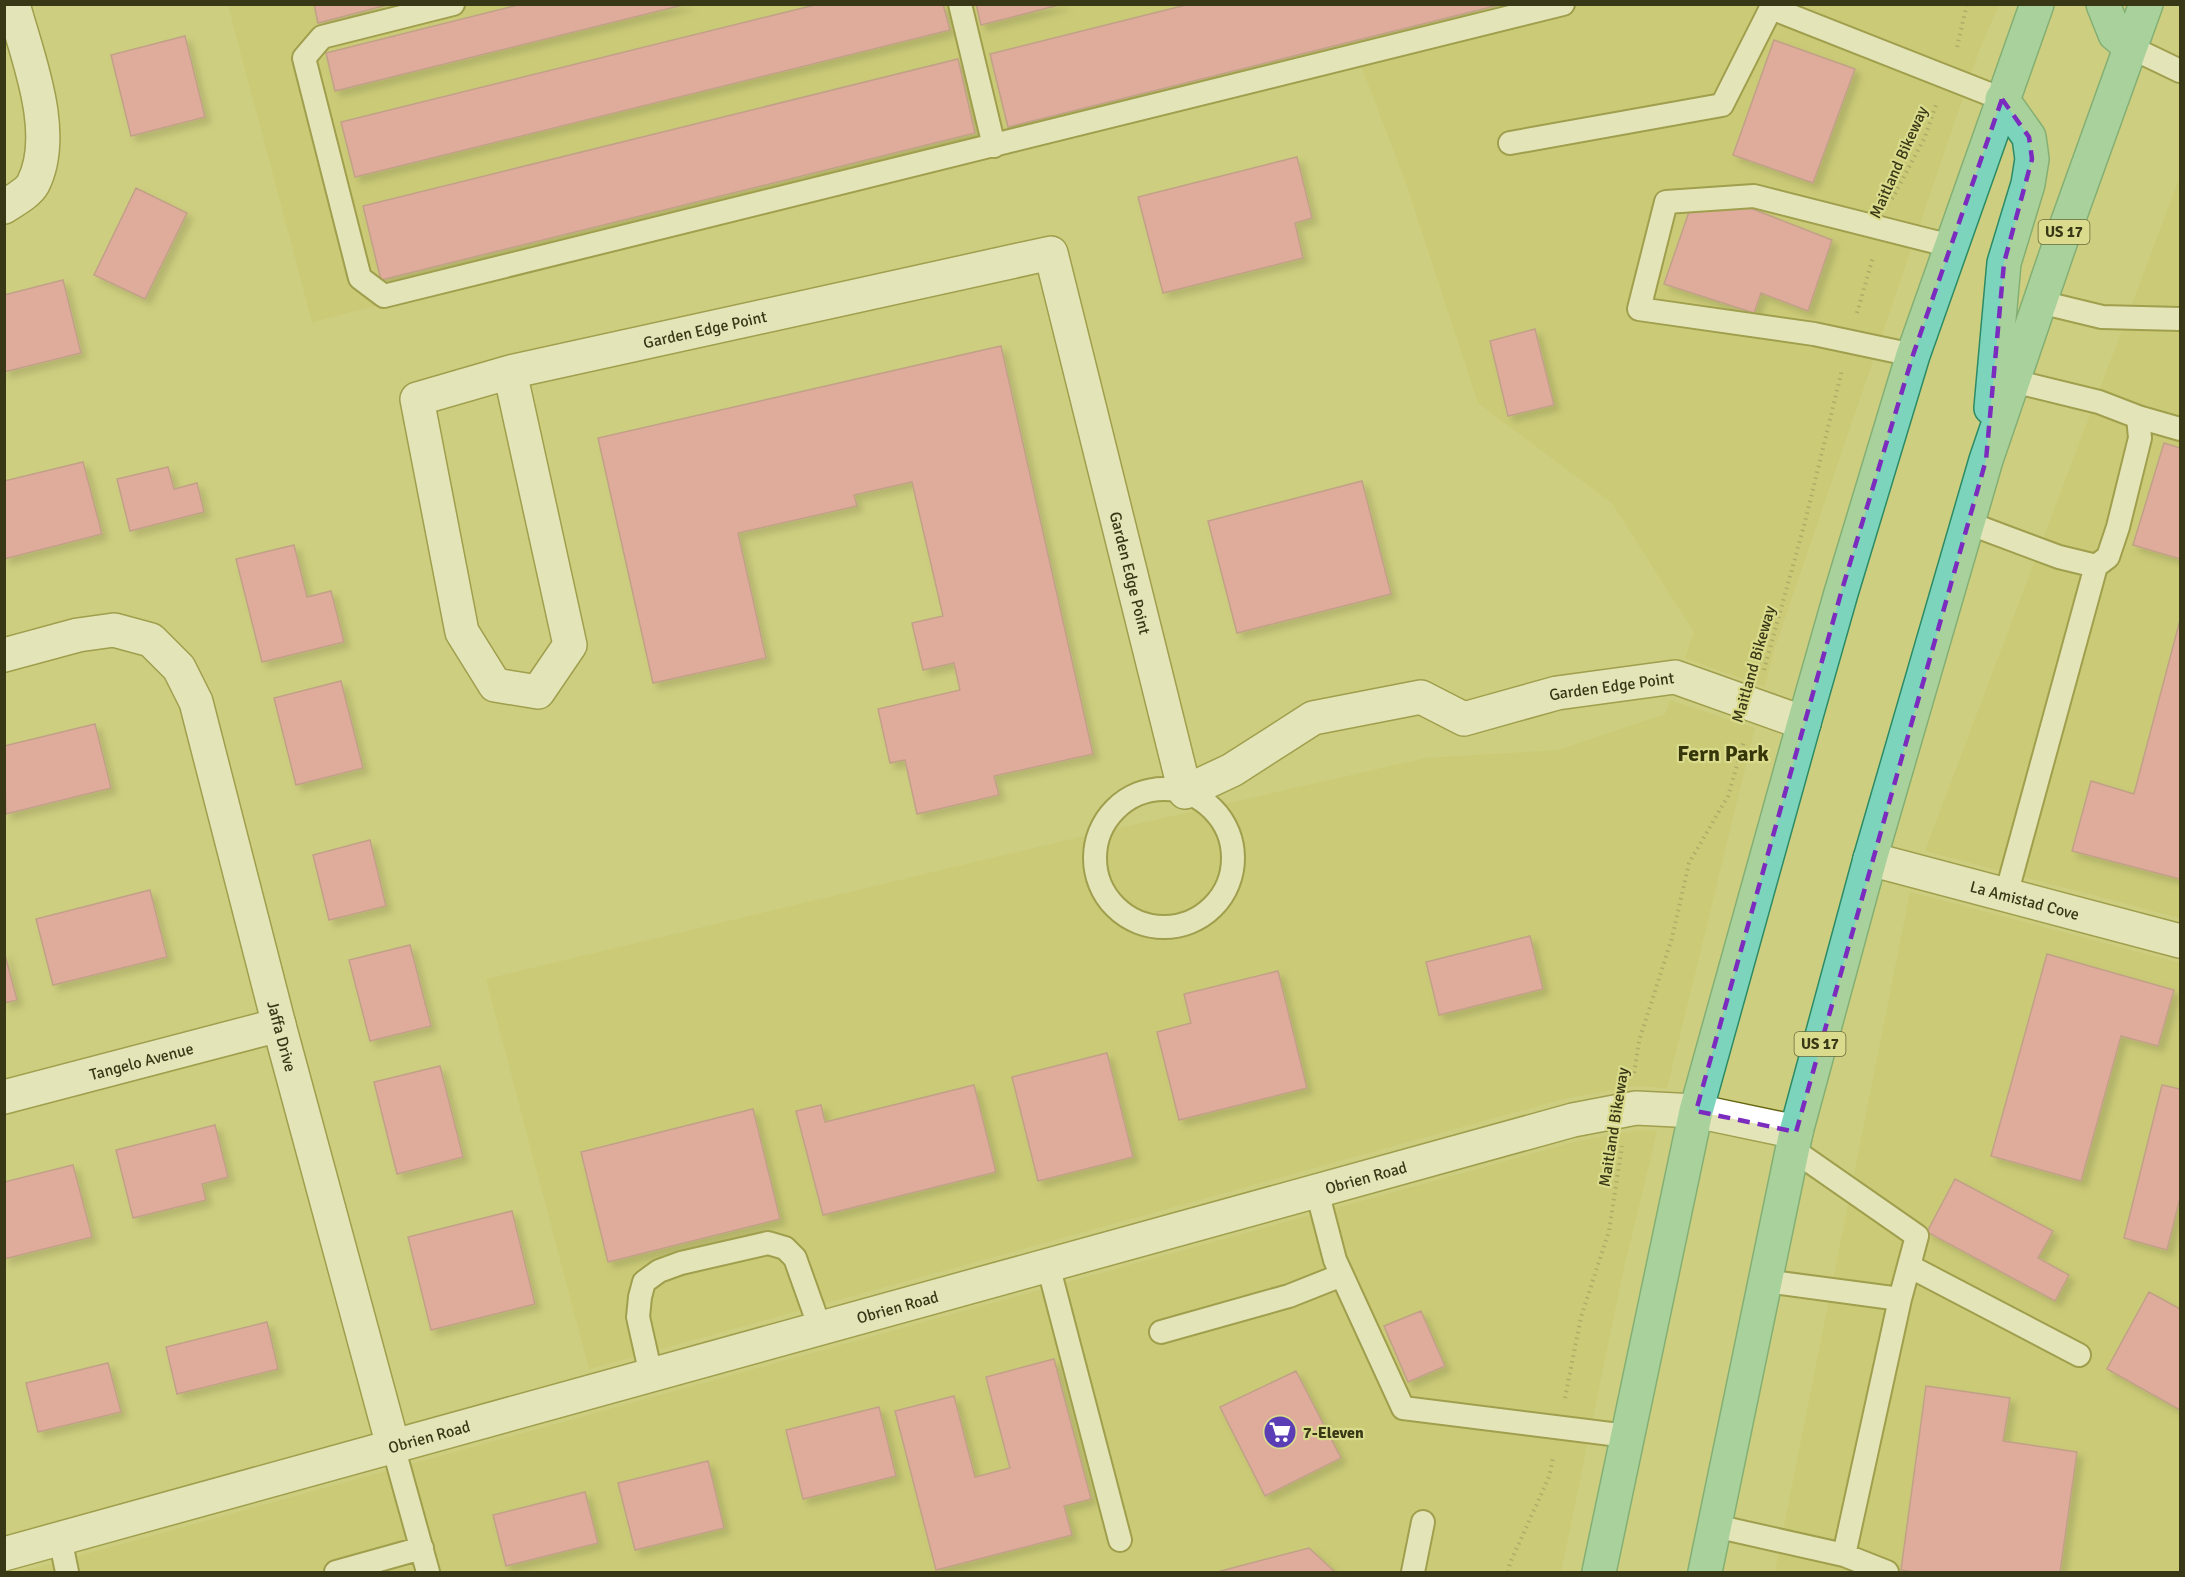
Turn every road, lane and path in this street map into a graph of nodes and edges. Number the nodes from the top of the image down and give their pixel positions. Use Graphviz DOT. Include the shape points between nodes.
graph roads {
  1 [pos="13,4"];
  2 [pos="453,4"];
  3 [pos="960,4"];
  4 [pos="1563,4"];
  5 [pos="1967,4"];
  6 [pos="2037,4"];
  7 [pos="2103,4"];
  8 [pos="2146,4"];
  9 [pos="2130,47"];
  10 [pos="2181,71"];
  11 [pos="1947,77"];
  12 [pos="2002,99"];
  13 [pos="1510,143"];
  14 [pos="994,146"];
  15 [pos="4,207"];
  16 [pos="1881,227"];
  17 [pos="1951,246"];
  18 [pos="2040,302"];
  19 [pos="2181,319"];
  20 [pos="1849,341"];
  21 [pos="1913,355"];
  22 [pos="510,372"];
  23 [pos="2013,381"];
  24 [pos="2138,417"];
  25 [pos="2181,429"];
  26 [pos="1986,460"];
  27 [pos="1968,523"];
  28 [pos="2096,566"];
  29 [pos="4,655"];
  30 [pos="1754,705"];
  31 [pos="1804,723"];
  32 [pos="1185,792"];
  33 [pos="1870,859"];
  34 [pos="2006,895"];
  35 [pos="2181,941"];
  36 [pos="279,1025"];
  37 [pos="4,1098"];
  38 [pos="1628,1109"];
  39 [pos="1696,1111"];
  40 [pos="1794,1140"];
  41 [pos="1317,1191"];
  42 [pos="1048,1265"];
  43 [pos="1909,1266"];
  44 [pos="1342,1275"];
  45 [pos="1765,1281"];
  46 [pos="1900,1299"];
  47 [pos="820,1328"];
  48 [pos="1161,1332"];
  49 [pos="2079,1355"];
  50 [pos="651,1375"];
  51 [pos="1559,1427"];
  52 [pos="1627,1436"];
  53 [pos="393,1446"];
  54 [pos="1612,1502"];
  55 [pos="1423,1522"];
  56 [pos="1715,1526"];
  57 [pos="60,1538"];
  58 [pos="1120,1540"];
  59 [pos="422,1548"];
  60 [pos="4,1554"];
  61 [pos="1844,1555"];
  62 [pos="67,1572"];
  63 [pos="336,1572"];
  64 [pos="428,1572"];
  65 [pos="1413,1572"];
  66 [pos="1508,1572"];
  67 [pos="1599,1572"];
  68 [pos="1615,1572"];
  69 [pos="1705,1572"];
  70 [pos="1887,1572"];
  1 -- 15 [label="street" via="41,110 43,155 32,186"];
  2 -- 14 [label="lane" via="322,37 304,58 360,278 384,296"];
  3 -- 14 [label="lane"];
  4 -- 14 [label="lane"];
  5 -- 11 [label="path, Maitland Bikeway"];
  6 -- 12 [label="main road"];
  7 -- 9 [label="main road" via="2115,34"];
  8 -- 9 [label="main road, US 17"];
  9 -- 10 [label="lane"];
  9 -- 18 [label="main road, US 17"];
  11 -- 12 [label="lane"];
  11 -- 13 [label="lane" via="1772,8 1722,105"];
  11 -- 16 [label="path, Maitland Bikeway" via="1924,140 1887,208"];
  12 -- 17 [label="main road"];
  12 -- 26 [label="main road" via="2029,137 2032,159 2004,263"];
  16 -- 17 [label="lane"];
  16 -- 20 [label="path, Maitland Bikeway"];
  16 -- 20 [label="lane" via="1754,196 1666,202 1639,309"];
  17 -- 21 [label="main road"];
  18 -- 19 [label="lane" via="2102,317"];
  18 -- 23 [label="main road, US 17"];
  20 -- 21 [label="lane"];
  20 -- 30 [label="path, Maitland Bikeway" via="1805,522"];
  21 -- 31 [label="main road"];
  22 -- 22 [label="street, Garden Edge Point" via="417,399 462,632 495,686 538,692 570,645"];
  22 -- 32 [label="street, Garden Edge Point" via="1051,252"];
  23 -- 24 [label="lane" via="2099,402"];
  23 -- 26 [label="main road, US 17"];
  24 -- 25 [label="lane"];
  24 -- 28 [label="lane" via="2140,438 2118,527 2108,557"];
  26 -- 27 [label="main road, US 17"];
  27 -- 28 [label="lane"];
  27 -- 33 [label="main road, US 17"];
  28 -- 34 [label="lane"];
  29 -- 36 [label="street, Jaffa Drive" via="78,635 114,630 151,640 179,668 196,702"];
  30 -- 31 [label="street, Garden Edge Point"];
  30 -- 32 [label="street, Garden Edge Point" via="1675,677 1557,693 1464,719 1421,697 1313,718 1232,770"];
  30 -- 38 [label="path, Maitland Bikeway" via="1728,796 1689,863 1672,938 1639,1041"];
  31 -- 39 [label="main road"];
  32 -- 32 [label="lane" via="1162,789 1139,793 1119,805 1103,823 1095,845 1101,891 1116,909 1135,922 1157,928 1180,926 1201,918 1218,903 1229,883 1234,861 1231,838 1221,818 1205,802"];
  33 -- 34 [label="street, La Amistad Cove"];
  33 -- 40 [label="main road, US 17"];
  34 -- 35 [label="street, La Amistad Cove"];
  36 -- 37 [label="street, Tangelo Avenue"];
  36 -- 53 [label="street, Jaffa Drive"];
  38 -- 39 [label="street, Obrien Road"];
  38 -- 41 [label="street, Obrien Road" via="1573,1120"];
  38 -- 51 [label="path, Maitland Bikeway" via="1609,1231 1581,1317"];
  39 -- 40 [label="street, Obrien Road"];
  39 -- 52 [label="main road"];
  40 -- 43 [label="lane" via="1917,1236"];
  40 -- 45 [label="main road, US 17"];
  41 -- 42 [label="street, Obrien Road"];
  41 -- 44 [label="lane"];
  42 -- 47 [label="street, Obrien Road"];
  42 -- 58 [label="lane"];
  43 -- 46 [label="lane"];
  43 -- 49 [label="lane"];
  44 -- 48 [label="lane" via="1289,1296"];
  44 -- 51 [label="lane" via="1403,1408"];
  45 -- 46 [label="lane"];
  45 -- 56 [label="main road, US 17"];
  46 -- 61 [label="lane"];
  47 -- 50 [label="street, Obrien Road"];
  47 -- 50 [label="lane" via="795,1258 785,1248 768,1243 681,1263 658,1271 644,1282 639,1297 638,1317"];
  50 -- 53 [label="street, Obrien Road"];
  51 -- 52 [label="lane"];
  51 -- 66 [label="path, Maitland Bikeway" via="1549,1477"];
  52 -- 54 [label="main road"];
  53 -- 57 [label="street, Obrien Road"];
  53 -- 59 [label="lane"];
  54 -- 67 [label="main road"];
  54 -- 68 [label="main road"];
  55 -- 65 [label="lane"];
  56 -- 61 [label="lane"];
  56 -- 69 [label="main road, US 17"];
  57 -- 60 [label="street, Obrien Road"];
  57 -- 62 [label="lane"];
  59 -- 63 [label="lane"];
  59 -- 64 [label="lane"];
  61 -- 70 [label="lane"];
}
